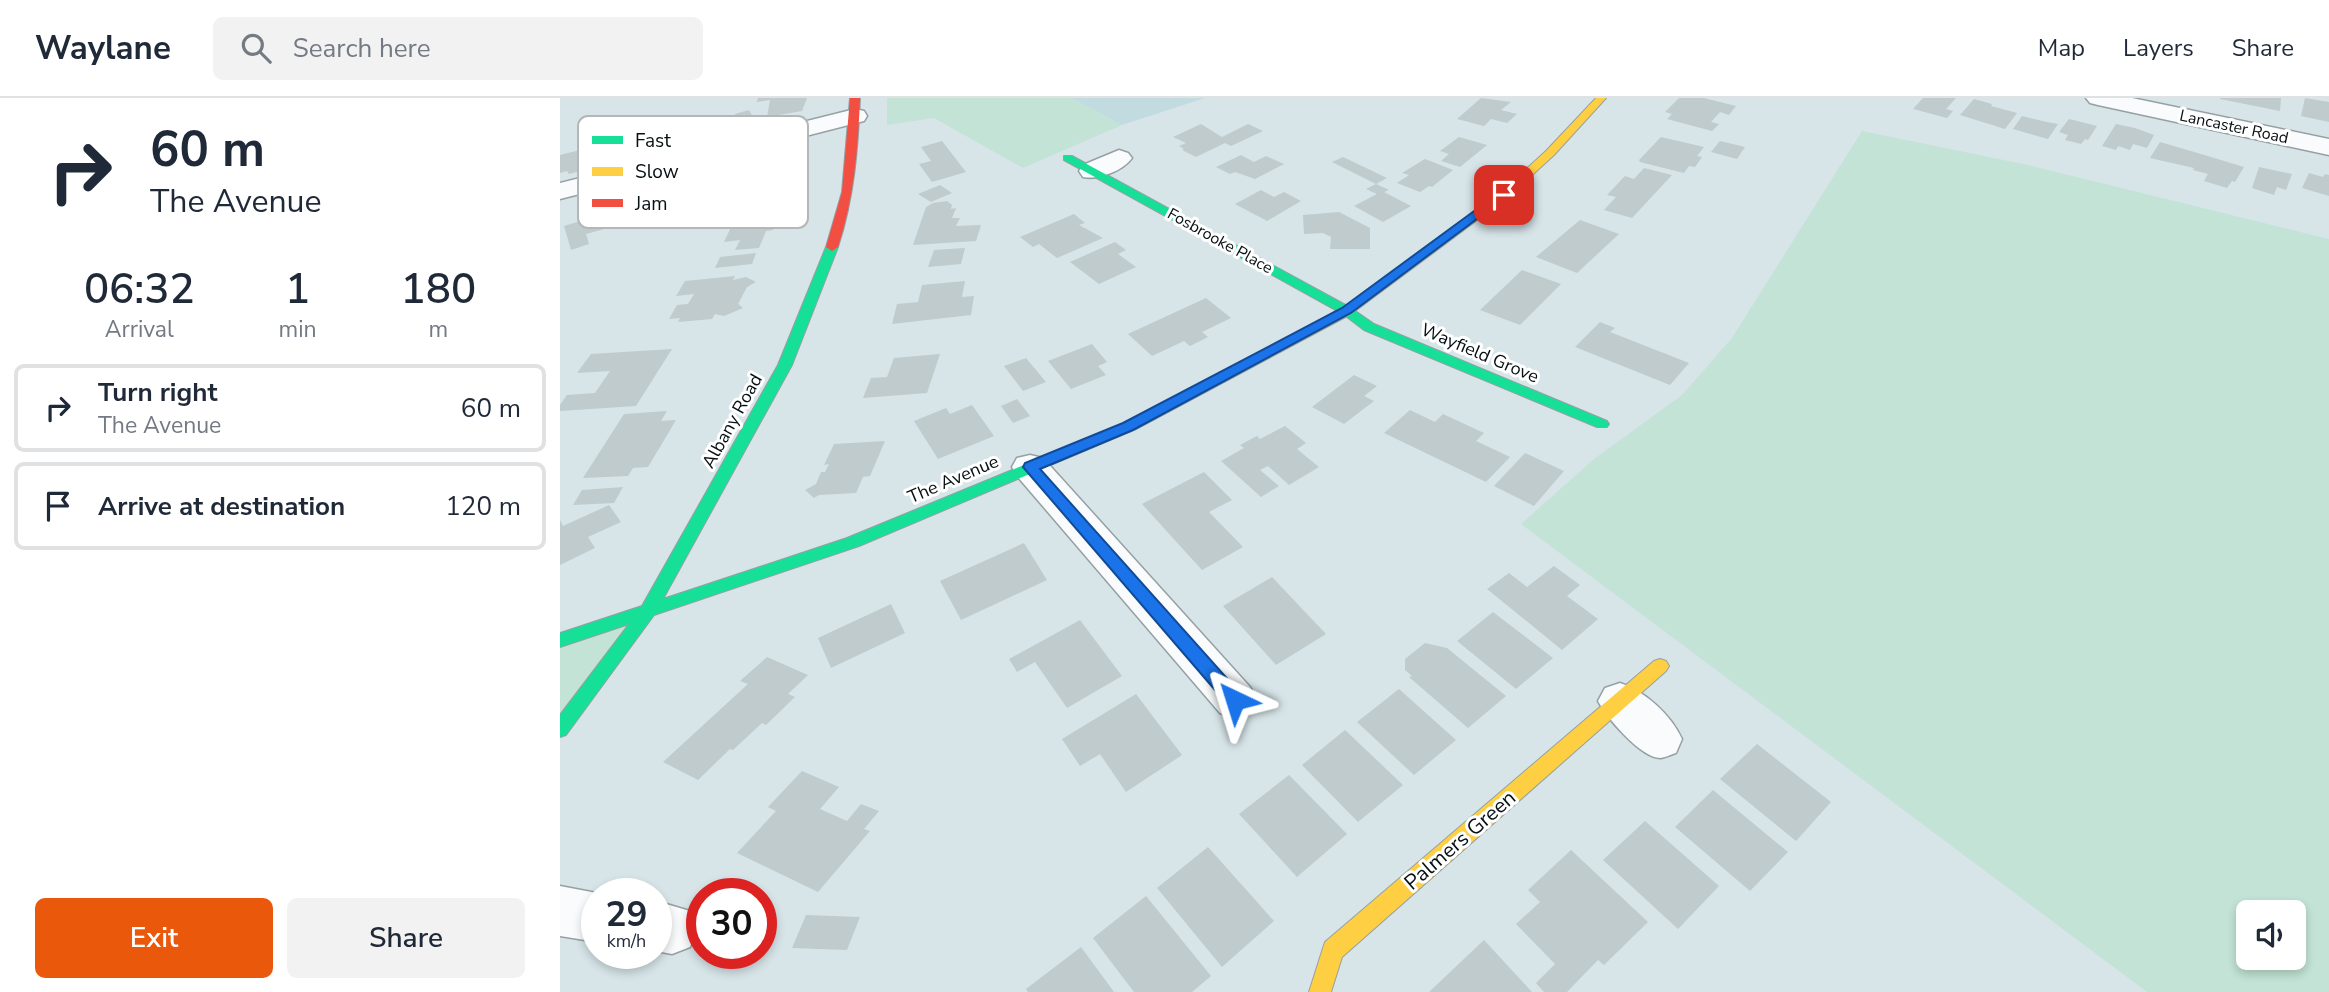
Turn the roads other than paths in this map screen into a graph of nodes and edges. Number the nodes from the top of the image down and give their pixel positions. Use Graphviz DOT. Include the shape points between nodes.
graph roads {
  1 [pos="1601,98"];
  2 [pos="2098,98"];
  3 [pos="855,107"];
  4 [pos="808,120"];
  5 [pos="2329,148"];
  6 [pos="1068,158"];
  7 [pos="1119,158"];
  8 [pos="1092,171"];
  9 [pos="578,186"];
  10 [pos="560,191"];
  11 [pos="1347,311"];
  12 [pos="1602,424"];
  13 [pos="1030,467"];
  14 [pos="648,611"];
  15 [pos="560,640"];
  16 [pos="1660,666"];
  17 [pos="1235,700"];
  18 [pos="1620,701"];
  19 [pos="560,729"];
  20 [pos="1660,738"];
  21 [pos="560,911"];
  22 [pos="581,914"];
  23 [pos="1320,992"];
  1 -- 11 [label="street, The Avenue" via="1504,195"];
  2 -- 5 [label="street, Lancaster Road"];
  3 -- 4 [label="street"];
  3 -- 14 [label="street, Albany Road" via="852,173 843,217 820,281 785,365"];
  6 -- 8 [label="street, Fosbrooke Place"];
  7 -- 8 [label="street"];
  8 -- 11 [label="street, Fosbrooke Place"];
  9 -- 10 [label="street"];
  11 -- 12 [label="street, Wayfield Grove" via="1381,332"];
  11 -- 13 [label="street, The Avenue" via="1128,427"];
  13 -- 14 [label="street, The Avenue" via="853,542"];
  13 -- 17 [label="street"];
  14 -- 15 [label="street, The Avenue"];
  14 -- 19 [label="street, Albany Road"];
  16 -- 18 [label="street, Palmers Green"];
  18 -- 20 [label="street"];
  18 -- 23 [label="street, Palmers Green" via="1333,950"];
  21 -- 22 [label="street"];
}
